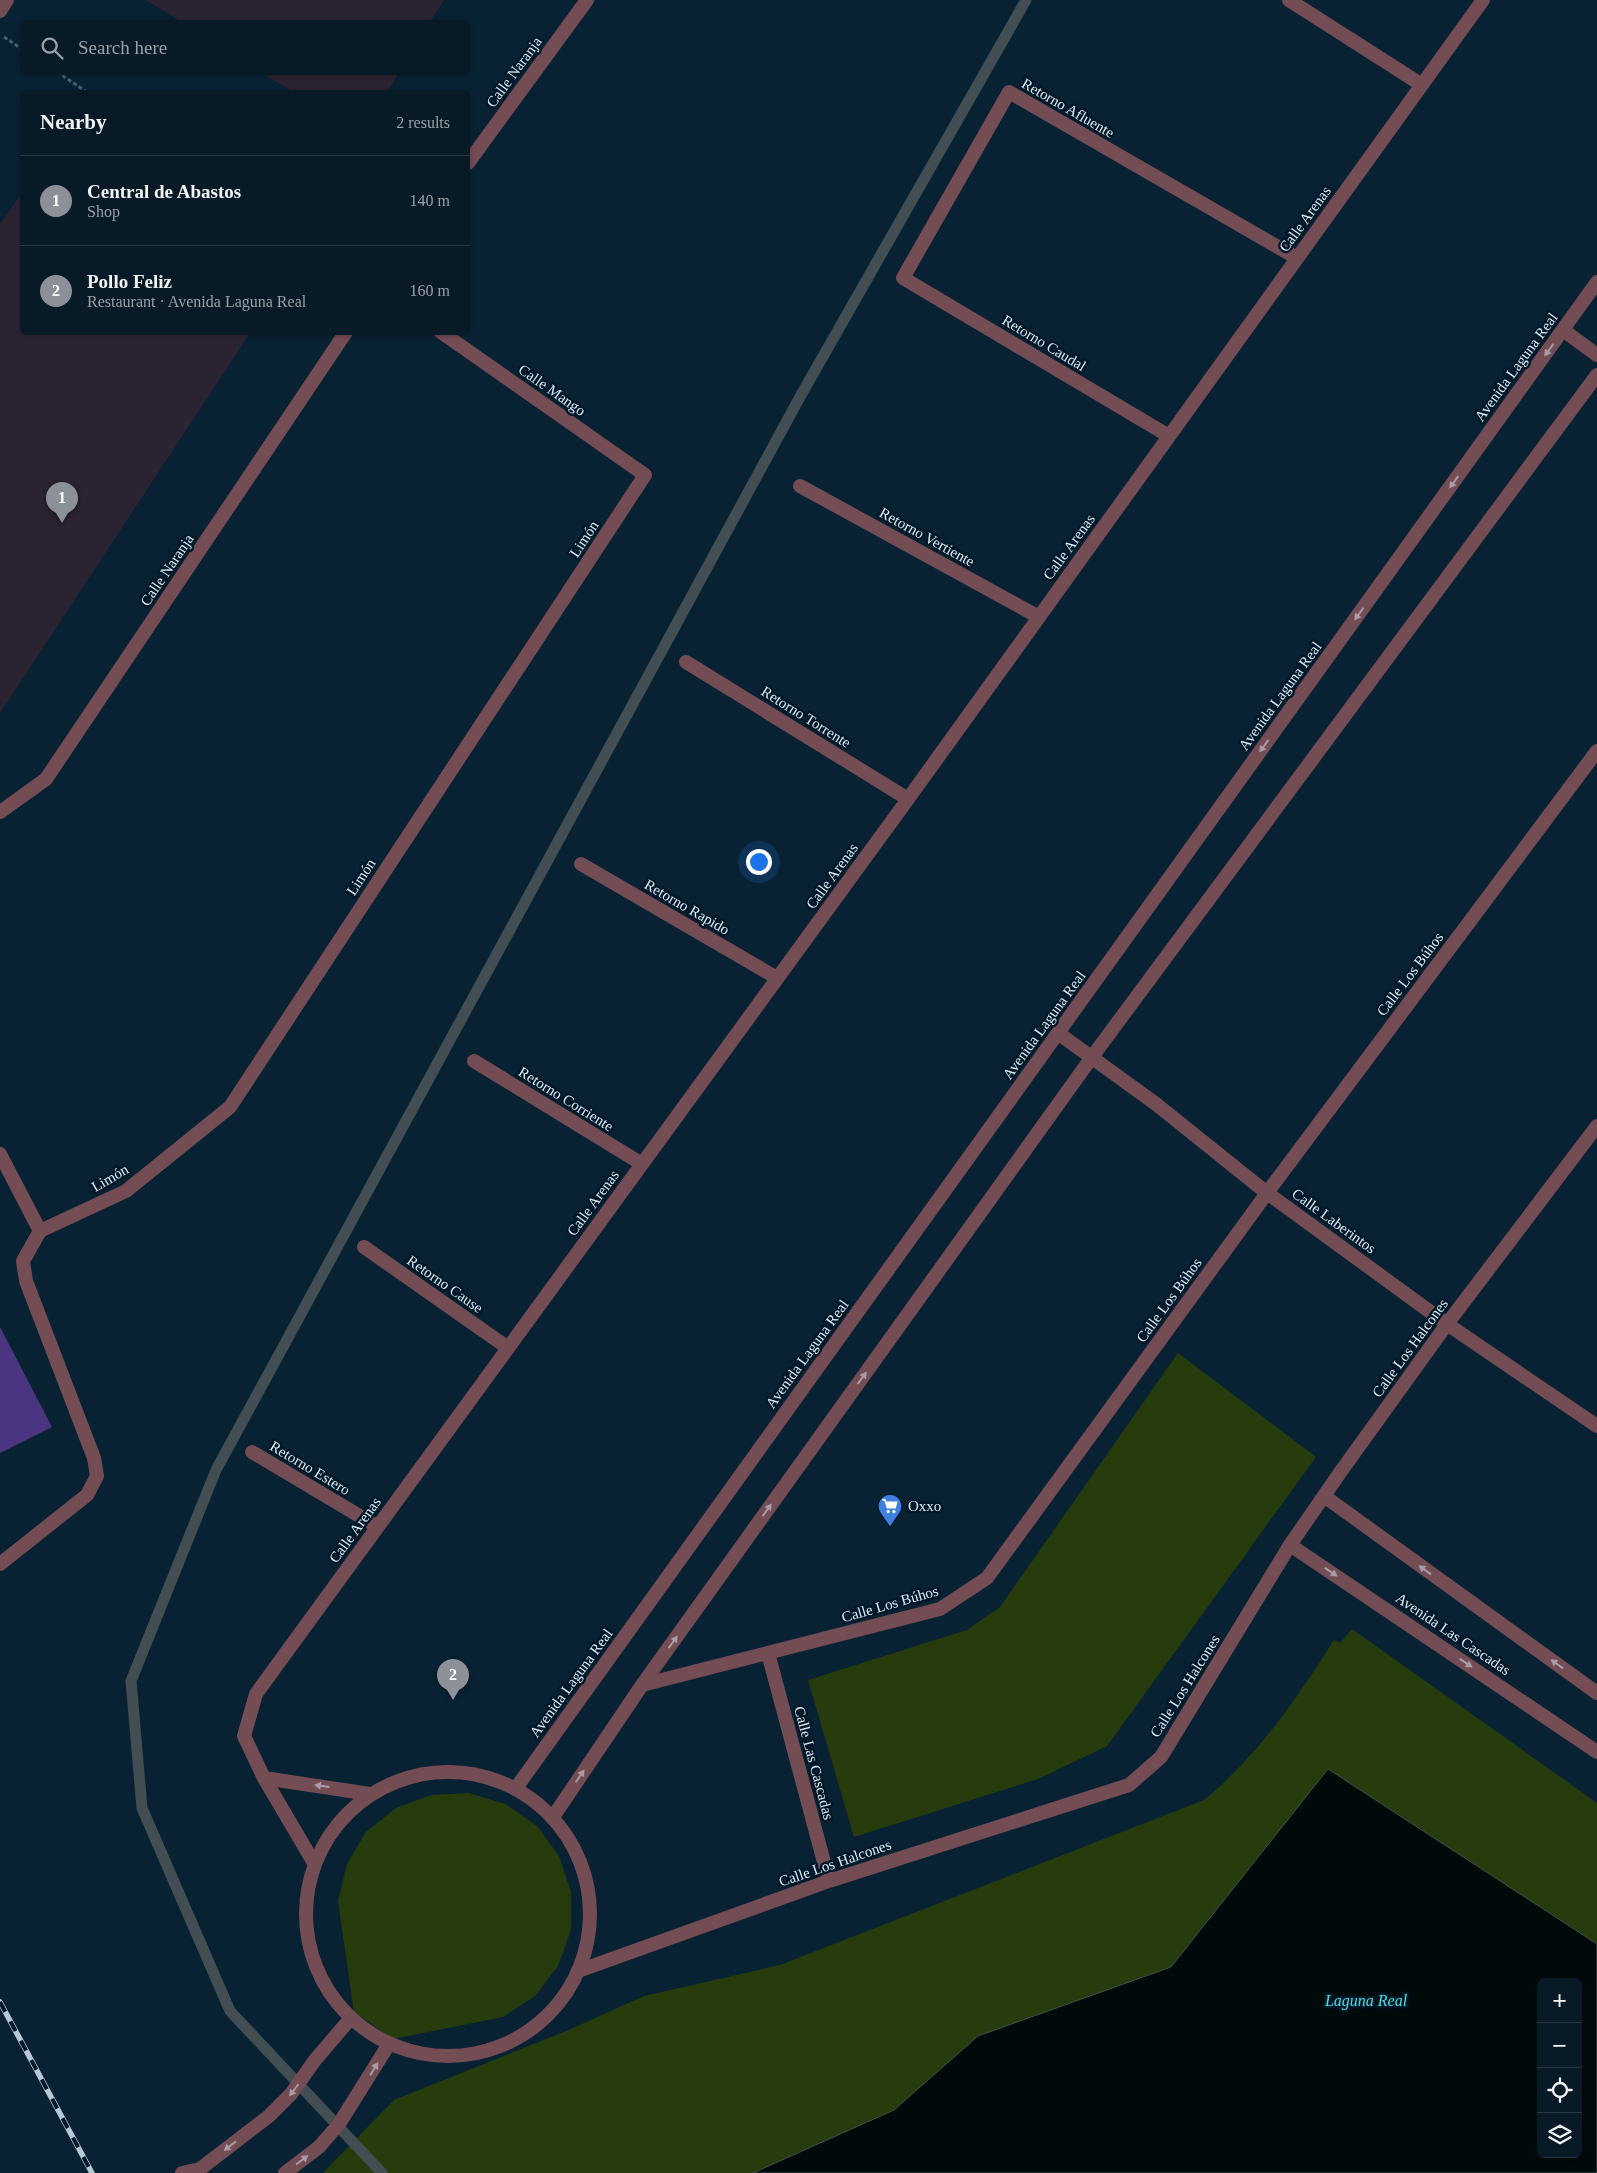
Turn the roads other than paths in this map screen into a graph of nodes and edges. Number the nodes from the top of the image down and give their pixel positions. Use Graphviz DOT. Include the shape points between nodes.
graph roads {
  1 [pos="7,0"];
  2 [pos="587,0"];
  3 [pos="1289,0"];
  4 [pos="1483,0"];
  5 [pos="0,11"];
  6 [pos="1422,85"];
  7 [pos="470,160"];
  8 [pos="1297,258"];
  9 [pos="903,278"];
  10 [pos="1597,282"];
  11 [pos="1563,330"];
  12 [pos="344,335"];
  13 [pos="444,335"];
  14 [pos="1597,356"];
  15 [pos="1597,375"];
  16 [pos="1169,436"];
  17 [pos="645,475"];
  18 [pos="800,486"];
  19 [pos="1039,617"];
  20 [pos="686,662"];
  21 [pos="1597,751"];
  22 [pos="908,799"];
  23 [pos="0,812"];
  24 [pos="581,864"];
  25 [pos="778,978"];
  26 [pos="1058,1033"];
  27 [pos="1092,1057"];
  28 [pos="474,1061"];
  29 [pos="1597,1126"];
  30 [pos="0,1154"];
  31 [pos="642,1164"];
  32 [pos="1267,1192"];
  33 [pos="40,1231"];
  34 [pos="364,1247"];
  35 [pos="1448,1324"];
  36 [pos="508,1348"];
  37 [pos="1597,1426"];
  38 [pos="252,1452"];
  39 [pos="1324,1496"];
  40 [pos="378,1527"];
  41 [pos="1290,1545"];
  42 [pos="0,1564"];
  43 [pos="768,1653"];
  44 [pos="642,1685"];
  45 [pos="1597,1693"];
  46 [pos="1597,1752"];
  47 [pos="264,1778"];
  48 [pos="516,1788"];
  49 [pos="370,1794"];
  50 [pos="553,1817"];
  51 [pos="314,1862"];
  52 [pos="829,1881"];
  53 [pos="581,1970"];
  54 [pos="351,2018"];
  55 [pos="389,2044"];
  56 [pos="182,2173"];
  57 [pos="284,2173"];
  1 -- 5 [label="street"];
  2 -- 7 [label="street, Calle Naranja"];
  3 -- 6 [label="street"];
  4 -- 6 [label="street, Calle Arenas"];
  6 -- 8 [label="street, Calle Arenas"];
  8 -- 9 [label="street, Retorno Afluente" via="1009,92"];
  8 -- 16 [label="street, Calle Arenas"];
  9 -- 16 [label="street, Retorno Caudal"];
  10 -- 11 [label="street, Avenida Laguna Real"];
  11 -- 14 [label="street"];
  11 -- 26 [label="street, Avenida Laguna Real, one-way"];
  12 -- 23 [label="street, Calle Naranja" via="46,779"];
  13 -- 17 [label="street, Calle Mango"];
  15 -- 27 [label="street"];
  16 -- 19 [label="street, Calle Arenas"];
  17 -- 33 [label="street, Limón" via="230,1107 126,1192"];
  18 -- 19 [label="street, Retorno Vertiente"];
  19 -- 22 [label="street, Calle Arenas"];
  20 -- 22 [label="street, Retorno Torrente"];
  21 -- 32 [label="street, Calle Los Búhos"];
  22 -- 25 [label="street, Calle Arenas"];
  24 -- 25 [label="street, Retorno Rapido"];
  25 -- 31 [label="street, Calle Arenas"];
  26 -- 27 [label="street, Calle Laberintos"];
  26 -- 48 [label="street, Avenida Laguna Real"];
  27 -- 32 [label="street, Calle Laberintos"];
  44 -- 27 [label="street, one-way"];
  28 -- 31 [label="street, Retorno Corriente"];
  29 -- 35 [label="street, Calle Los Halcones"];
  30 -- 33 [label="street"];
  31 -- 36 [label="street, Calle Arenas"];
  32 -- 35 [label="street, Calle Laberintos"];
  32 -- 43 [label="street, Calle Los Búhos" via="988,1578 940,1609"];
  33 -- 42 [label="street" via="23,1261 26,1281 94,1458 97,1476 87,1496"];
  34 -- 36 [label="street, Retorno Cause"];
  35 -- 37 [label="street, Calle Laberintos"];
  35 -- 39 [label="street, Calle Los Halcones"];
  36 -- 40 [label="street, Calle Arenas"];
  38 -- 40 [label="street, Retorno Estero"];
  39 -- 41 [label="street, Calle Los Halcones"];
  45 -- 39 [label="street, one-way"];
  40 -- 47 [label="street, Calle Arenas" via="256,1694 244,1736"];
  41 -- 46 [label="street, Avenida Las Cascadas, one-way"];
  41 -- 52 [label="street, Calle Los Halcones" via="1160,1757 1129,1785"];
  43 -- 44 [label="street, Calle Los Búhos"];
  43 -- 52 [label="street, Calle Las Cascadas"];
  50 -- 44 [label="street, one-way"];
  49 -- 47 [label="street, one-way"];
  47 -- 51 [label="street, Calle Arenas"];
  48 -- 49 [label="street" via="480,1774 442,1771 404,1777"];
  48 -- 50 [label="street" via="536,1800"];
  49 -- 51 [label="street" via="337,1824"];
  50 -- 53 [label="street" via="576,1850 590,1889 591,1930"];
  51 -- 54 [label="street" via="305,1904 308,1946 324,1986"];
  52 -- 53 [label="street, Calle Los Halcones"];
  53 -- 55 [label="street" via="556,2009 522,2038 479,2054 433,2056"];
  54 -- 55 [label="street"];
  54 -- 56 [label="street, one-way" via="291,2094 269,2116 200,2169"];
  57 -- 55 [label="street, one-way" via="319,2147 338,2124"];
}
